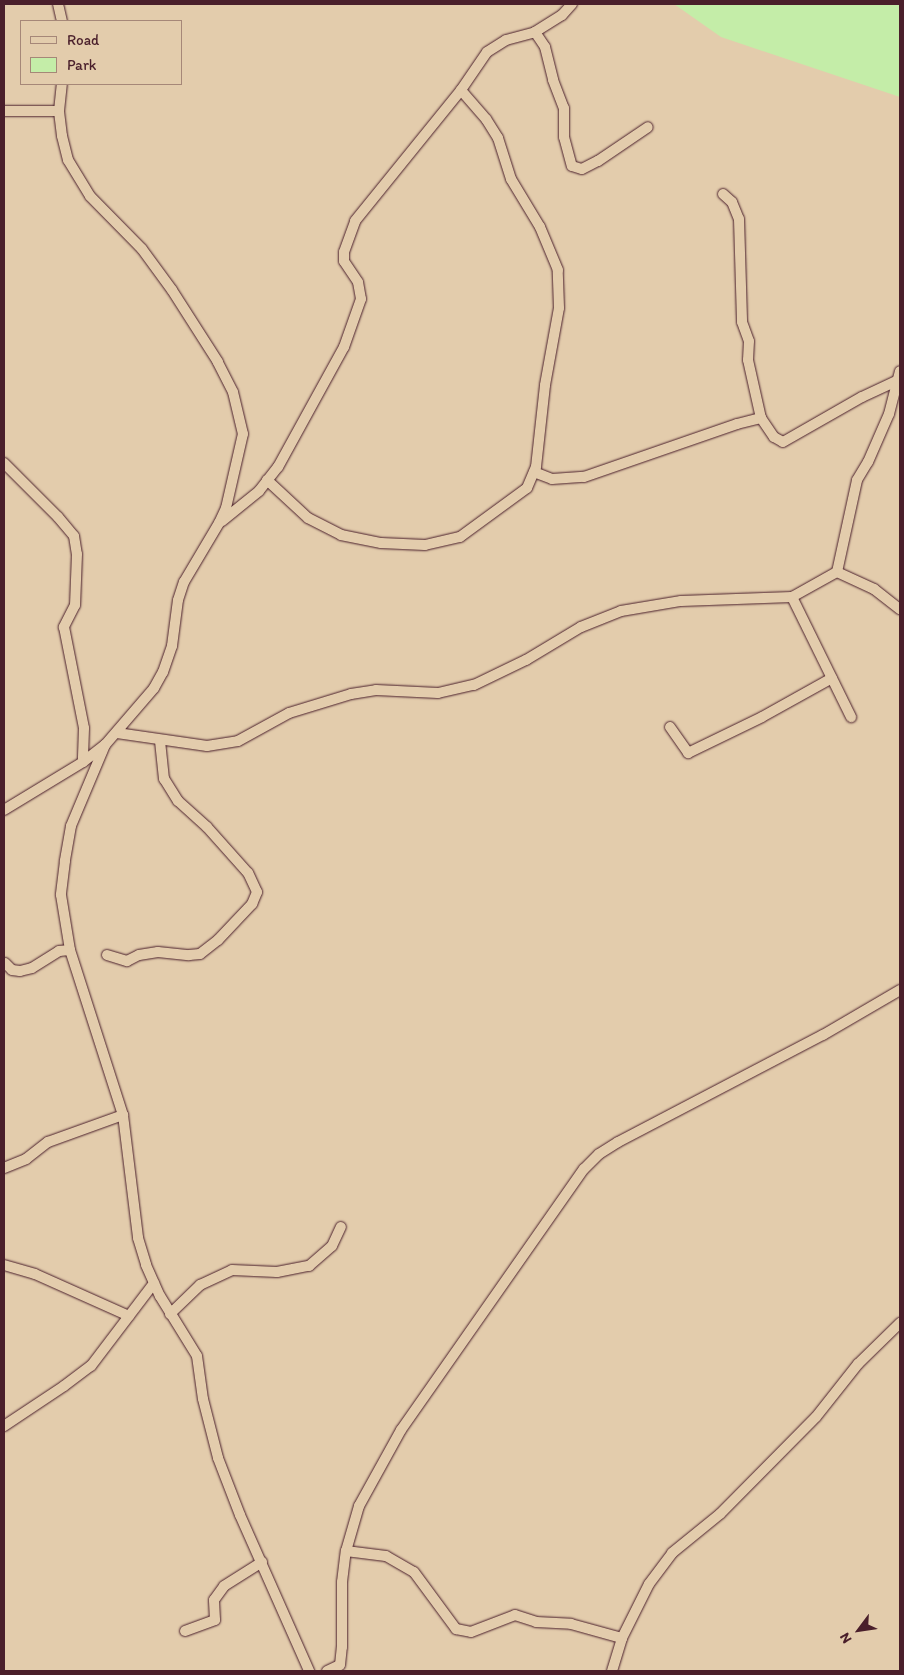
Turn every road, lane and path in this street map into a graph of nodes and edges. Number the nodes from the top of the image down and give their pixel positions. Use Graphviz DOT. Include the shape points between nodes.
graph roads {
  1 [pos="58,4"];
  2 [pos="572,4"];
  3 [pos="62,20"];
  4 [pos="536,32"];
  5 [pos="62,85"];
  6 [pos="460,90"];
  7 [pos="4,111"];
  8 [pos="59,111"];
  9 [pos="648,127"];
  10 [pos="723,194"];
  11 [pos="899,375"];
  12 [pos="762,418"];
  13 [pos="4,463"];
  14 [pos="534,472"];
  15 [pos="267,480"];
  16 [pos="219,523"];
  17 [pos="837,572"];
  18 [pos="792,597"];
  19 [pos="900,609"];
  20 [pos="832,678"];
  21 [pos="851,717"];
  22 [pos="670,727"];
  23 [pos="117,733"];
  24 [pos="160,740"];
  25 [pos="105,745"];
  26 [pos="83,762"];
  27 [pos="4,810"];
  28 [pos="70,950"];
  29 [pos="107,955"];
  30 [pos="5,963"];
  31 [pos="900,990"];
  32 [pos="123,1115"];
  33 [pos="4,1168"];
  34 [pos="341,1226"];
  35 [pos="4,1265"];
  36 [pos="154,1283"];
  37 [pos="170,1314"];
  38 [pos="129,1316"];
  39 [pos="900,1323"];
  40 [pos="4,1426"];
  41 [pos="346,1551"];
  42 [pos="262,1562"];
  43 [pos="185,1631"];
  44 [pos="622,1638"];
  45 [pos="309,1671"];
  46 [pos="327,1671"];
  47 [pos="612,1671"];
  1 -- 3 [label="street"];
  2 -- 4 [label="street"];
  4 -- 6 [label="street" via="506,40 487,52"];
  4 -- 9 [label="street" via="564,108 564,137 572,166 582,169 598,161"];
  5 -- 8 [label="street"];
  6 -- 14 [label="street" via="498,138 511,179 540,227 558,270 559,308"];
  6 -- 15 [label="street" via="355,220 344,261 358,282 361,299 344,347 278,467"];
  7 -- 8 [label="street"];
  8 -- 16 [label="street" via="68,160 86,190 147,256 218,362 233,392 242,434 226,508"];
  10 -- 12 [label="street" via="732,202 739,219 742,322"];
  11 -- 12 [label="street" via="783,442 774,437"];
  11 -- 17 [label="street" via="889,414 858,480"];
  12 -- 14 [label="street" via="584,477 552,479"];
  13 -- 26 [label="street" via="74,536 77,554 74,605 64,627 84,728"];
  14 -- 15 [label="street" via="527,488 460,537 425,545 382,543 341,535 308,518"];
  15 -- 16 [label="street" via="259,491"];
  16 -- 23 [label="street" via="184,582 178,600 172,646 163,672"];
  17 -- 18 [label="street"];
  17 -- 19 [label="street" via="874,589"];
  18 -- 20 [label="street"];
  18 -- 24 [label="street" via="681,601 621,611 581,627 526,660 474,685 438,693 376,690 351,694 290,713 238,741 207,746"];
  20 -- 21 [label="street"];
  20 -- 22 [label="street" via="688,753"];
  23 -- 24 [label="street"];
  23 -- 25 [label="street"];
  24 -- 29 [label="street" via="164,779 178,801 207,827 248,873 257,892 252,904 200,954 158,952 127,961"];
  25 -- 26 [label="street"];
  25 -- 28 [label="street" via="71,826 65,861 61,895"];
  26 -- 27 [label="street"];
  28 -- 30 [label="street" via="20,971 12,970"];
  28 -- 32 [label="street"];
  31 -- 41 [label="street" via="823,1035 618,1142 584,1169 401,1430 359,1506"];
  32 -- 33 [label="street" via="48,1142 26,1159"];
  32 -- 36 [label="street" via="138,1238"];
  34 -- 37 [label="street" via="332,1246 309,1266 277,1272 232,1270 200,1285"];
  35 -- 38 [label="street" via="35,1274"];
  36 -- 37 [label="street"];
  36 -- 38 [label="street"];
  37 -- 42 [label="street" via="197,1356 203,1399 218,1458"];
  38 -- 40 [label="street" via="91,1366"];
  39 -- 44 [label="street" via="858,1364 816,1417 720,1514 672,1553 649,1584"];
  41 -- 44 [label="street" via="386,1556 414,1572 456,1630 470,1632 515,1615 536,1622 572,1624"];
  41 -- 46 [label="street" via="340,1665"];
  42 -- 43 [label="street" via="224,1586 214,1600 215,1620"];
  42 -- 45 [label="street"];
  44 -- 47 [label="street"];
}
